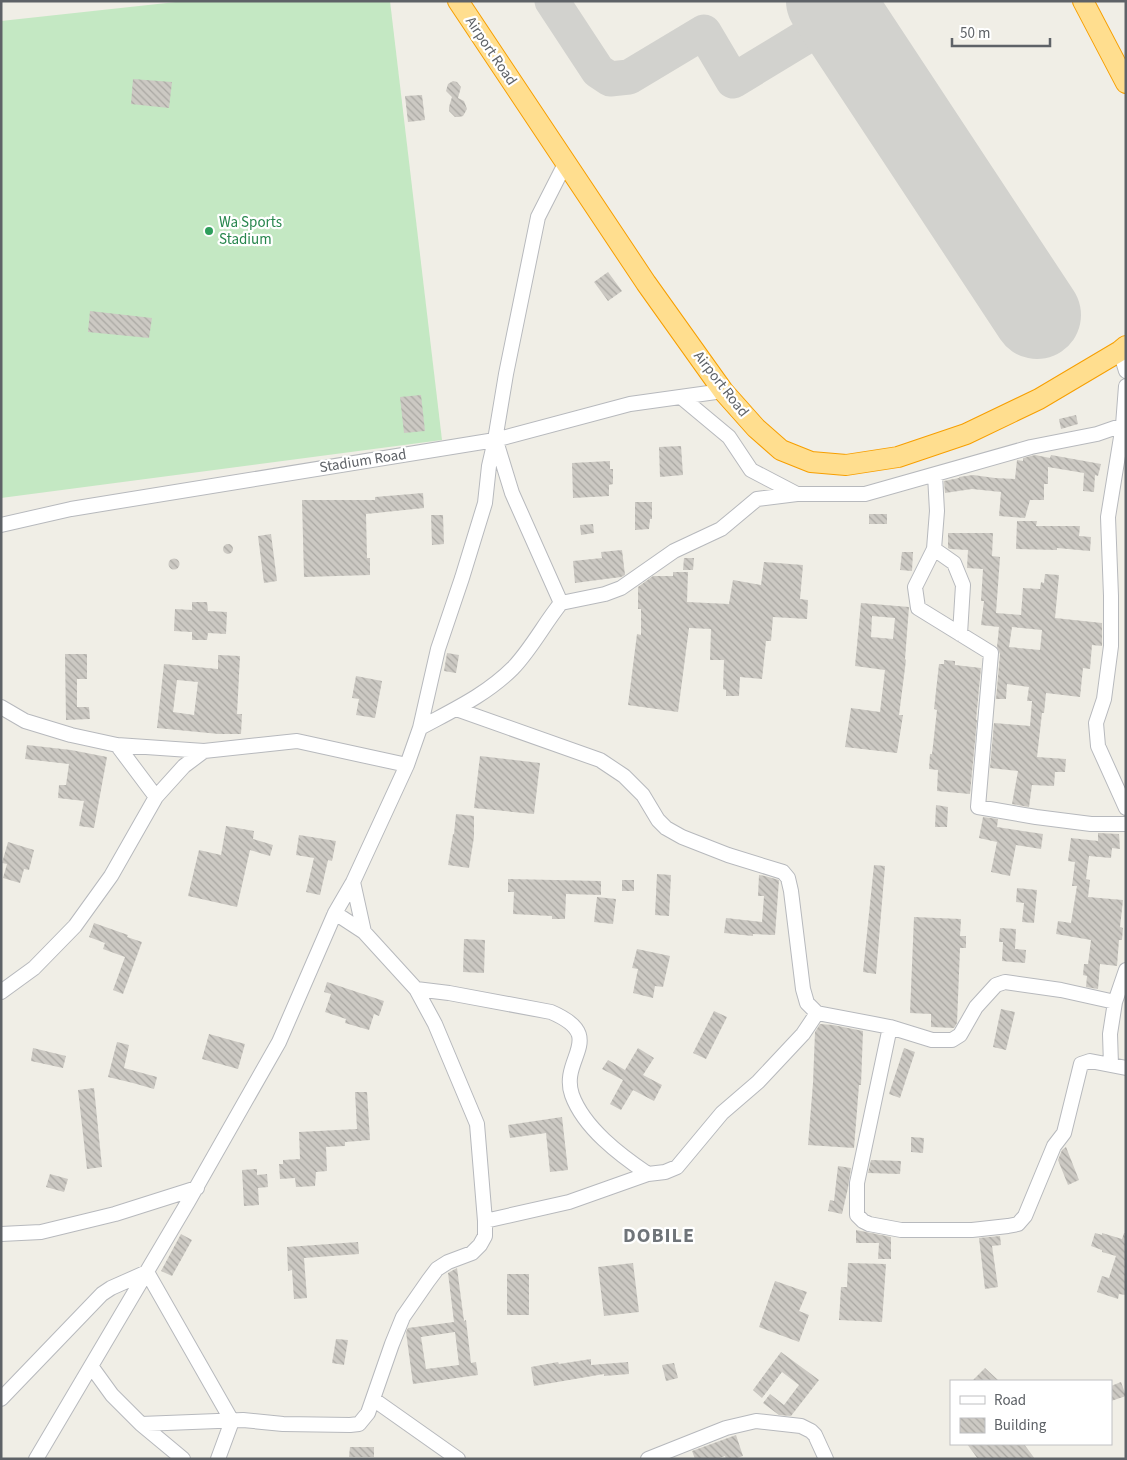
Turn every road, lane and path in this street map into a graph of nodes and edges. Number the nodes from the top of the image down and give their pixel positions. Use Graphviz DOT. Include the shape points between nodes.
graph roads {
  1 [pos="458,1"];
  2 [pos="1083,1"];
  3 [pos="1124,72"];
  4 [pos="566,162"];
  5 [pos="1123,349"];
  6 [pos="1126,371"];
  7 [pos="1126,386"];
  8 [pos="723,391"];
  9 [pos="681,397"];
  10 [pos="1123,426"];
  11 [pos="496,440"];
  12 [pos="935,475"];
  13 [pos="1119,485"];
  14 [pos="797,494"];
  15 [pos="1,525"];
  16 [pos="934,549"];
  17 [pos="561,603"];
  18 [pos="960,634"];
  19 [pos="1,707"];
  20 [pos="456,709"];
  21 [pos="420,728"];
  22 [pos="117,745"];
  23 [pos="204,751"];
  24 [pos="407,765"];
  25 [pos="156,797"];
  26 [pos="1126,808"];
  27 [pos="1126,824"];
  28 [pos="353,882"];
  29 [pos="335,913"];
  30 [pos="364,932"];
  31 [pos="1126,970"];
  32 [pos="416,989"];
  33 [pos="1,992"];
  34 [pos="1115,1002"];
  35 [pos="818,1013"];
  36 [pos="890,1027"];
  37 [pos="1111,1065"];
  38 [pos="1126,1068"];
  39 [pos="648,1174"];
  40 [pos="197,1188"];
  41 [pos="485,1221"];
  42 [pos="1,1234"];
  43 [pos="147,1272"];
  44 [pos="91,1366"];
  45 [pos="1,1399"];
  46 [pos="374,1399"];
  47 [pos="232,1421"];
  48 [pos="141,1424"];
  49 [pos="36,1459"];
  50 [pos="183,1459"];
  51 [pos="218,1459"];
  52 [pos="458,1459"];
  53 [pos="648,1459"];
  54 [pos="826,1459"];
  1 -- 4 [label="highway, Airport Road"];
  2 -- 3 [label="highway"];
  4 -- 8 [label="highway, Airport Road"];
  4 -- 11 [label="street" via="538,216"];
  5 -- 6 [label="street"];
  5 -- 8 [label="highway, Airport Road" via="1039,398 966,434 898,457 846,465 811,462 781,450"];
  7 -- 10 [label="street"];
  8 -- 9 [label="street, Stadium Road"];
  9 -- 11 [label="street, Stadium Road" via="630,404"];
  9 -- 14 [label="street" via="729,437 751,470"];
  10 -- 12 [label="street" via="1030,447"];
  10 -- 13 [label="street"];
  11 -- 15 [label="street, Stadium Road" via="80,507"];
  11 -- 17 [label="street" via="512,492"];
  11 -- 21 [label="street" via="485,503 438,649"];
  12 -- 14 [label="street" via="865,494"];
  12 -- 16 [label="street"];
  13 -- 26 [label="street" via="1108,517 1111,646 1104,699 1096,723 1098,746"];
  14 -- 17 [label="street" via="758,500 721,529 674,551 621,588"];
  16 -- 18 [label="street" via="954,563 963,586"];
  16 -- 18 [label="street" via="916,587 918,608"];
  17 -- 20 [label="street" via="513,668 484,693"];
  18 -- 27 [label="street" via="991,652 978,807 1092,824"];
  19 -- 22 [label="street" via="25,721"];
  20 -- 21 [label="street"];
  20 -- 35 [label="street" via="600,760 624,776 643,795 666,828 719,851 783,872 791,891 803,989 808,1003"];
  21 -- 24 [label="street"];
  22 -- 23 [label="street"];
  22 -- 25 [label="street"];
  23 -- 24 [label="street" via="297,741"];
  23 -- 25 [label="street" via="184,766"];
  24 -- 28 [label="street"];
  25 -- 33 [label="street" via="112,876 75,926 34,968"];
  28 -- 29 [label="street"];
  28 -- 30 [label="street"];
  29 -- 30 [label="street"];
  29 -- 40 [label="street" via="278,1042"];
  30 -- 32 [label="street"];
  31 -- 34 [label="street"];
  32 -- 39 [label="street" via="551,1012 566,1018 579,1035 580,1045 570,1073 571,1092 577,1107 609,1144"];
  32 -- 41 [label="street" via="436,1024 477,1124"];
  34 -- 36 [label="street" via="1005,982 996,985 976,1007 960,1035 952,1040 932,1040"];
  34 -- 37 [label="street" via="1110,1034"];
  35 -- 36 [label="street"];
  35 -- 39 [label="street" via="758,1082 722,1113 677,1167"];
  36 -- 37 [label="street" via="857,1184 857,1215 869,1224 901,1230 972,1230 1018,1224 1026,1216 1054,1146 1064,1133 1081,1064 1090,1061"];
  37 -- 38 [label="street"];
  39 -- 41 [label="street" via="569,1202"];
  40 -- 42 [label="street" via="115,1214 41,1232"];
  40 -- 43 [label="street"];
  41 -- 46 [label="street" via="485,1236 480,1246 437,1269 403,1317"];
  43 -- 44 [label="street"];
  43 -- 45 [label="street" via="102,1294"];
  43 -- 47 [label="street"];
  44 -- 48 [label="street" via="112,1395"];
  44 -- 49 [label="street"];
  46 -- 47 [label="street" via="359,1424"];
  46 -- 52 [label="street"];
  47 -- 48 [label="street"];
  47 -- 51 [label="street"];
  48 -- 50 [label="street"];
  53 -- 54 [label="street" via="726,1428 756,1421 810,1430"];
}
